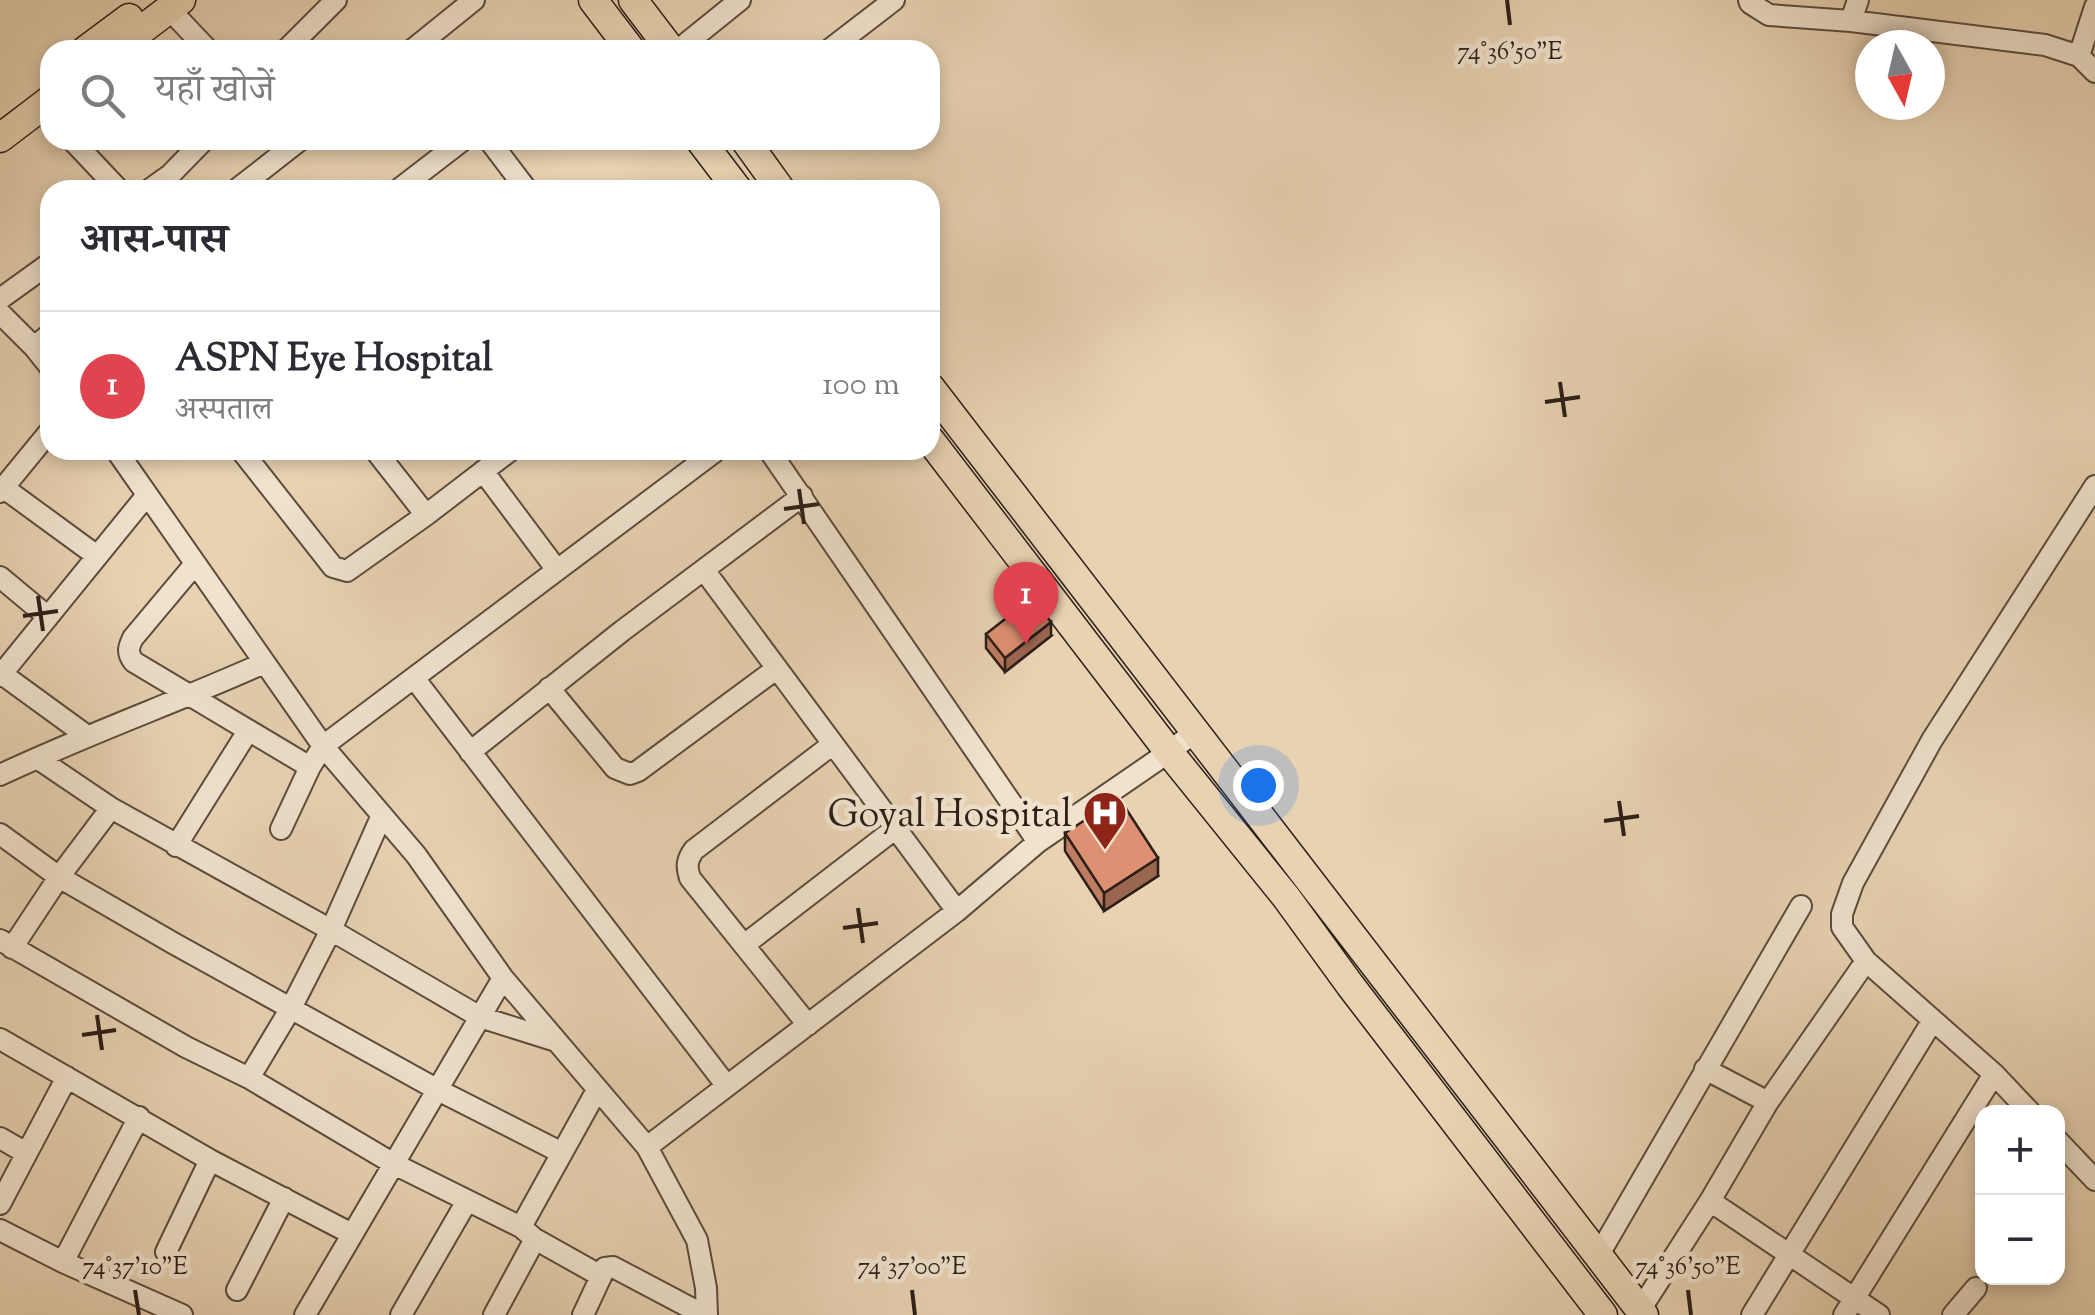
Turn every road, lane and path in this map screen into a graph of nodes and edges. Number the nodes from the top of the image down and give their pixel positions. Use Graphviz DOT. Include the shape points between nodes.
graph roads {
  1 [pos="336,0"];
  2 [pos="474,0"];
  3 [pos="593,0"];
  4 [pos="632,0"];
  5 [pos="740,0"];
  6 [pos="894,0"];
  7 [pos="1748,0"];
  8 [pos="1858,0"];
  9 [pos="168,3"];
  10 [pos="2095,6"];
  11 [pos="1851,21"];
  12 [pos="103,40"];
  13 [pos="127,40"];
  14 [pos="199,40"];
  15 [pos="296,40"];
  16 [pos="427,40"];
  17 [pos="623,40"];
  18 [pos="666,40"];
  19 [pos="687,40"];
  20 [pos="842,40"];
  21 [pos="2079,56"];
  22 [pos="2095,72"];
  23 [pos="40,85"];
  24 [pos="40,113"];
  25 [pos="0,115"];
  26 [pos="0,138"];
  27 [pos="81,150"];
  28 [pos="194,150"];
  29 [pos="287,150"];
  30 [pos="452,150"];
  31 [pos="497,150"];
  32 [pos="710,150"];
  33 [pos="752,150"];
  34 [pos="110,180"];
  35 [pos="163,180"];
  36 [pos="249,180"];
  37 [pos="418,180"];
  38 [pos="519,180"];
  39 [pos="731,180"];
  40 [pos="775,180"];
  41 [pos="40,270"];
  42 [pos="0,299"];
  43 [pos="0,313"];
  44 [pos="40,339"];
  45 [pos="940,400"];
  46 [pos="40,444"];
  47 [pos="940,453"];
  48 [pos="123,460"];
  49 [pos="249,460"];
  50 [pos="388,460"];
  51 [pos="498,460"];
  52 [pos="704,460"];
  53 [pos="776,460"];
  54 [pos="483,471"];
  55 [pos="2095,486"];
  56 [pos="2,490"];
  57 [pos="147,495"];
  58 [pos="802,496"];
  59 [pos="426,515"];
  60 [pos="97,556"];
  61 [pos="194,564"];
  62 [pos="557,570"];
  63 [pos="704,570"];
  64 [pos="0,577"];
  65 [pos="48,617"];
  66 [pos="264,663"];
  67 [pos="776,668"];
  68 [pos="1,676"];
  69 [pos="414,678"];
  70 [pos="550,688"];
  71 [pos="191,696"];
  72 [pos="248,730"];
  73 [pos="1196,731"];
  74 [pos="87,736"];
  75 [pos="833,744"];
  76 [pos="323,746"];
  77 [pos="470,752"];
  78 [pos="1169,752"];
  79 [pos="36,758"];
  80 [pos="310,767"];
  81 [pos="0,776"];
  82 [pos="111,808"];
  83 [pos="382,815"];
  84 [pos="896,828"];
  85 [pos="280,829"];
  86 [pos="0,834"];
  87 [pos="1038,842"];
  88 [pos="176,846"];
  89 [pos="58,877"];
  90 [pos="1800,906"];
  91 [pos="957,911"];
  92 [pos="331,930"];
  93 [pos="6,944"];
  94 [pos="744,945"];
  95 [pos="1866,961"];
  96 [pos="503,978"];
  97 [pos="292,1008"];
  98 [pos="480,1018"];
  99 [pos="1933,1020"];
  100 [pos="808,1025"];
  101 [pos="0,1039"];
  102 [pos="555,1041"];
  103 [pos="1705,1069"];
  104 [pos="1994,1074"];
  105 [pos="68,1077"];
  106 [pos="249,1078"];
  107 [pos="726,1085"];
  108 [pos="438,1090"];
  109 [pos="597,1090"];
  110 [pos="1768,1102"];
  111 [pos="2023,1105"];
  112 [pos="139,1117"];
  113 [pos="0,1138"];
  114 [pos="648,1147"];
  115 [pos="2065,1148"];
  116 [pos="26,1153"];
  117 [pos="562,1153"];
  118 [pos="1518,1153"];
  119 [pos="210,1160"];
  120 [pos="394,1164"];
  121 [pos="1494,1173"];
  122 [pos="2095,1180"];
  123 [pos="284,1198"];
  124 [pos="467,1201"];
  125 [pos="1710,1201"];
  126 [pos="0,1204"];
  127 [pos="0,1230"];
  128 [pos="528,1233"];
  129 [pos="352,1234"];
  130 [pos="166,1252"];
  131 [pos="1790,1254"];
  132 [pos="1598,1256"];
  133 [pos="63,1262"];
  134 [pos="601,1276"];
  135 [pos="1976,1288"];
  136 [pos="237,1290"];
  137 [pos="1849,1307"];
  138 [pos="1642,1313"];
  139 [pos="182,1315"];
  140 [pos="304,1315"];
  141 [pos="400,1315"];
  142 [pos="494,1315"];
  143 [pos="583,1315"];
  144 [pos="705,1315"];
  145 [pos="1603,1315"];
  146 [pos="1752,1315"];
  147 [pos="1879,1315"];
  148 [pos="1952,1315"];
  1 -- 15 [label="street"];
  2 -- 16 [label="street"];
  3 -- 17 [label="main road"];
  4 -- 18 [label="main road"];
  5 -- 19 [label="street"];
  6 -- 20 [label="street"];
  7 -- 11 [label="street" via="1769,15"];
  8 -- 11 [label="street"];
  9 -- 12 [label="main road"];
  9 -- 13 [label="main road"];
  9 -- 14 [label="street"];
  10 -- 21 [label="street"];
  11 -- 21 [label="street" via="2045,44"];
  21 -- 22 [label="street"];
  23 -- 25 [label="main road"];
  24 -- 26 [label="main road"];
  27 -- 34 [label="street"];
  28 -- 35 [label="street"];
  29 -- 36 [label="street"];
  30 -- 37 [label="street"];
  31 -- 38 [label="street"];
  32 -- 39 [label="main road"];
  33 -- 40 [label="main road"];
  41 -- 42 [label="street"];
  43 -- 44 [label="street"];
  45 -- 73 [label="main road"];
  46 -- 56 [label="street"];
  47 -- 78 [label="main road"];
  48 -- 57 [label="street"];
  49 -- 59 [label="street" via="338,570 352,568"];
  50 -- 59 [label="street"];
  51 -- 54 [label="street"];
  52 -- 62 [label="street"];
  53 -- 58 [label="street"];
  54 -- 59 [label="street"];
  54 -- 62 [label="street"];
  55 -- 95 [label="street" via="1932,740 1852,883 1842,927"];
  56 -- 60 [label="street"];
  57 -- 60 [label="street"];
  57 -- 61 [label="street"];
  58 -- 63 [label="street"];
  58 -- 87 [label="street"];
  60 -- 65 [label="street"];
  61 -- 66 [label="street"];
  61 -- 71 [label="street" via="128,648 134,662"];
  62 -- 69 [label="street"];
  63 -- 67 [label="street"];
  63 -- 70 [label="street"];
  64 -- 65 [label="street"];
  65 -- 68 [label="street"];
  66 -- 71 [label="street"];
  66 -- 76 [label="street"];
  67 -- 70 [label="street" via="630,774 615,768"];
  67 -- 75 [label="street"];
  68 -- 74 [label="street"];
  69 -- 76 [label="street"];
  69 -- 77 [label="street"];
  70 -- 77 [label="street"];
  71 -- 72 [label="street"];
  71 -- 74 [label="street"];
  72 -- 80 [label="street"];
  72 -- 88 [label="street"];
  73 -- 78 [label="street"];
  73 -- 118 [label="main road"];
  74 -- 79 [label="street"];
  75 -- 84 [label="street"];
  75 -- 94 [label="street" via="687,860 690,878"];
  76 -- 80 [label="street"];
  76 -- 83 [label="street"];
  77 -- 107 [label="street"];
  78 -- 87 [label="street"];
  78 -- 121 [label="main road"];
  79 -- 81 [label="street"];
  79 -- 82 [label="street"];
  80 -- 85 [label="street"];
  82 -- 88 [label="street"];
  82 -- 89 [label="street"];
  83 -- 92 [label="street"];
  83 -- 96 [label="street"];
  84 -- 91 [label="street"];
  84 -- 94 [label="street"];
  86 -- 89 [label="street"];
  87 -- 91 [label="street"];
  88 -- 92 [label="street"];
  89 -- 93 [label="street"];
  89 -- 97 [label="street"];
  90 -- 103 [label="street"];
  91 -- 100 [label="street"];
  92 -- 97 [label="street"];
  92 -- 98 [label="street"];
  93 -- 106 [label="street"];
  94 -- 100 [label="street"];
  95 -- 99 [label="street"];
  95 -- 110 [label="street"];
  96 -- 98 [label="street"];
  96 -- 102 [label="street"];
  97 -- 106 [label="street"];
  97 -- 108 [label="street"];
  98 -- 102 [label="street"];
  98 -- 108 [label="street"];
  99 -- 104 [label="street"];
  99 -- 131 [label="street"];
  100 -- 107 [label="street"];
  101 -- 105 [label="street"];
  102 -- 109 [label="street"];
  103 -- 110 [label="street"];
  103 -- 132 [label="street"];
  104 -- 111 [label="street"];
  104 -- 137 [label="street"];
  105 -- 112 [label="street"];
  105 -- 116 [label="street"];
  106 -- 120 [label="street"];
  107 -- 114 [label="street"];
  108 -- 117 [label="street"];
  108 -- 120 [label="street"];
  109 -- 114 [label="street"];
  109 -- 117 [label="street"];
  110 -- 125 [label="street"];
  112 -- 119 [label="street"];
  112 -- 133 [label="street"];
  113 -- 116 [label="street"];
  114 -- 144 [label="street" via="697,1240"];
  115 -- 122 [label="street"];
  116 -- 126 [label="street"];
  117 -- 128 [label="street"];
  118 -- 121 [label="main road"];
  118 -- 132 [label="main road"];
  119 -- 123 [label="street"];
  119 -- 130 [label="street"];
  120 -- 124 [label="street"];
  120 -- 129 [label="street"];
  121 -- 145 [label="main road"];
  123 -- 129 [label="street"];
  123 -- 136 [label="street"];
  124 -- 128 [label="street"];
  124 -- 141 [label="street"];
  125 -- 131 [label="street"];
  125 -- 138 [label="street"];
  127 -- 133 [label="street"];
  128 -- 134 [label="street"];
  128 -- 142 [label="street"];
  129 -- 140 [label="street"];
  131 -- 137 [label="street"];
  131 -- 146 [label="street"];
  132 -- 138 [label="main road"];
  133 -- 139 [label="street"];
  134 -- 143 [label="street"];
  134 -- 144 [label="street" via="614,1267"];
  135 -- 148 [label="street"];
  137 -- 147 [label="street"];
}
